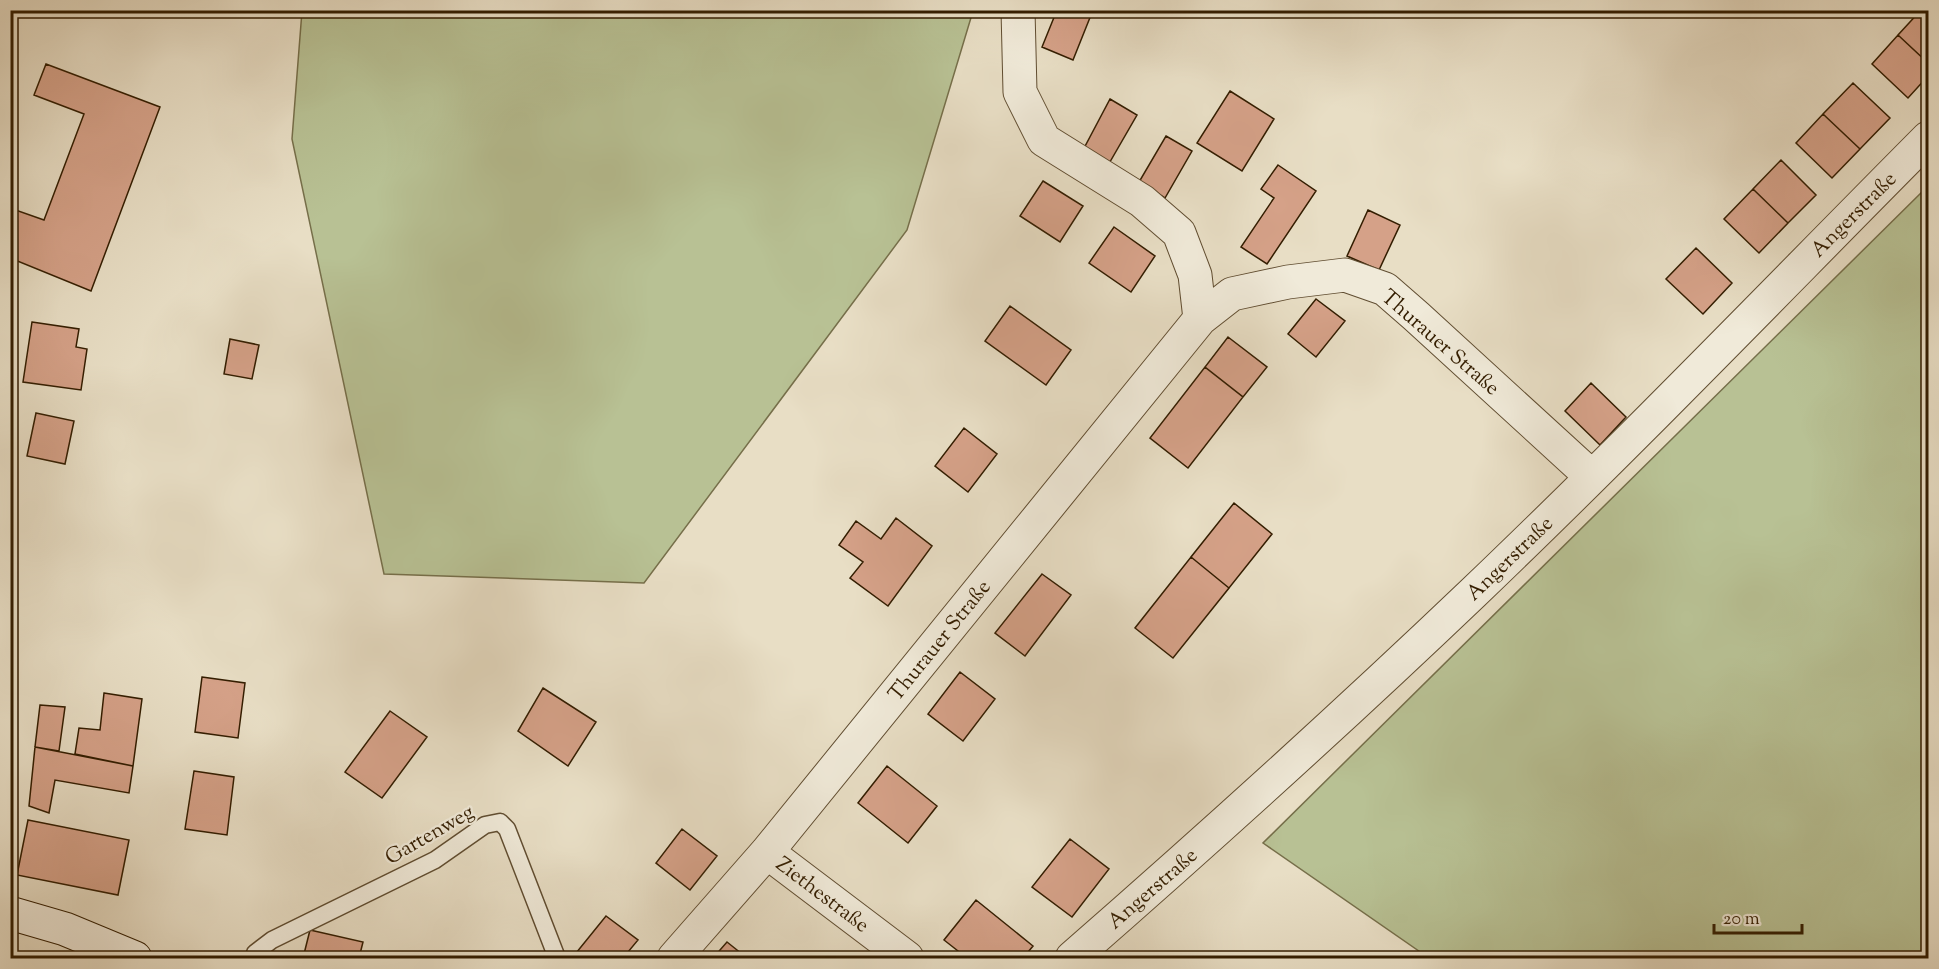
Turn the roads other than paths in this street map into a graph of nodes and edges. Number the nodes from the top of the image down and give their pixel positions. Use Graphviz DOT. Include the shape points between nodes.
graph roads {
  1 [pos="1018,10"];
  2 [pos="1929,138"];
  3 [pos="1200,319"];
  4 [pos="1592,477"];
  5 [pos="767,852"];
  6 [pos="10,913"];
  7 [pos="135,958"];
  8 [pos="254,958"];
  9 [pos="557,958"];
  10 [pos="674,958"];
  11 [pos="907,958"];
  12 [pos="1072,958"];
  1 -- 3 [label="street" via="1020,92 1044,140 1142,201 1179,233 1196,275"];
  2 -- 4 [label="street, Angerstraße"];
  3 -- 4 [label="street, Thurauer Straße" via="1232,294 1288,282 1345,275 1385,289"];
  3 -- 5 [label="street, Thurauer Straße"];
  4 -- 12 [label="street, Angerstraße" via="1240,810"];
  5 -- 10 [label="street, Thurauer Straße"];
  5 -- 11 [label="street, Ziethestraße"];
  6 -- 7 [label="street" via="65,929"];
  8 -- 9 [label="lane, Gartenweg" via="273,940 435,860 485,825 500,822 507,829"];
}
